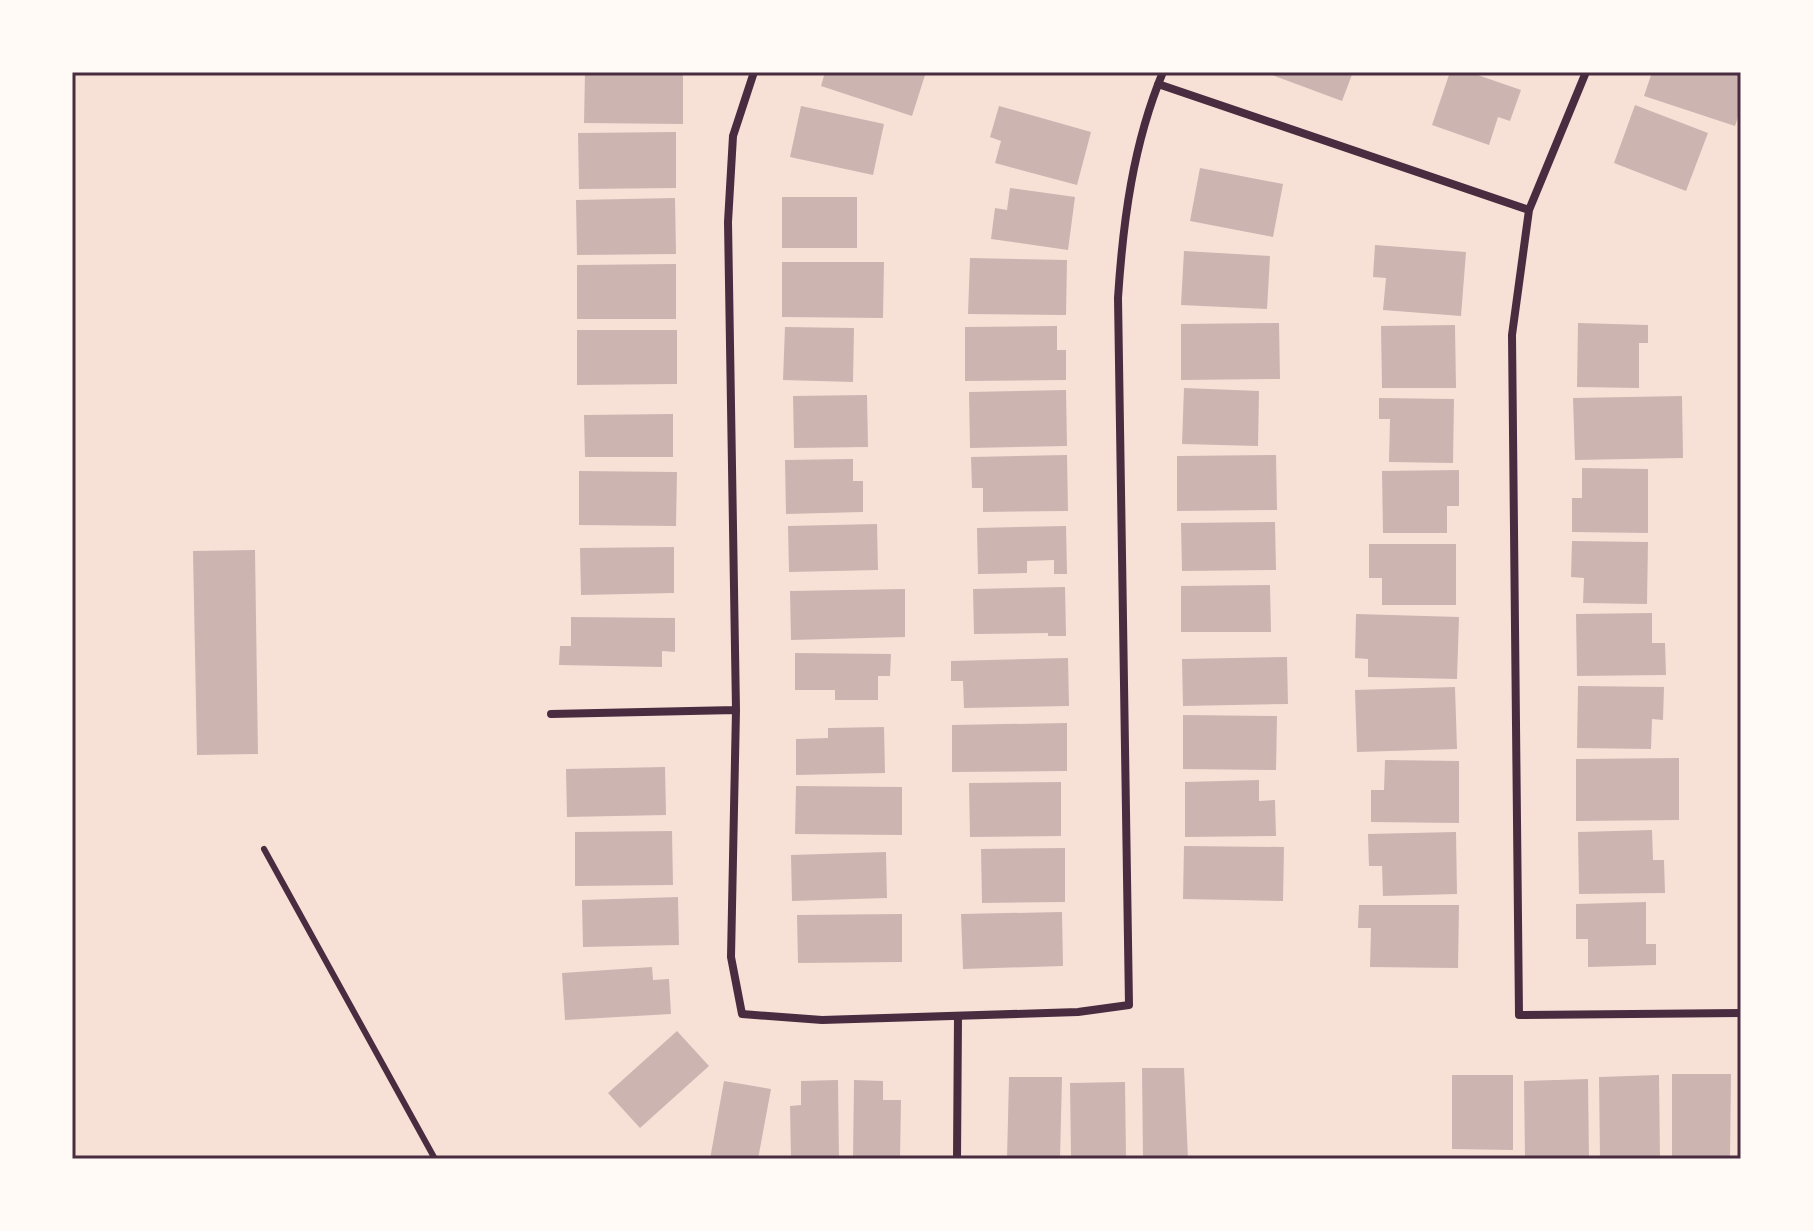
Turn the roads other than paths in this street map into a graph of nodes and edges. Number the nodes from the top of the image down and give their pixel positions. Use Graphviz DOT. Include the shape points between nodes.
graph roads {
  1 [pos="754,72"];
  2 [pos="1163,72"];
  3 [pos="1586,72"];
  4 [pos="1158,84"];
  5 [pos="1529,210"];
  6 [pos="736,710"];
  7 [pos="551,714"];
  8 [pos="264,849"];
  9 [pos="1741,1013"];
  10 [pos="958,1016"];
  11 [pos="435,1159"];
  12 [pos="957,1159"];
  1 -- 6 [label="street" via="733,136 728,222"];
  2 -- 4 [label="street"];
  3 -- 5 [label="street"];
  4 -- 5 [label="street"];
  4 -- 10 [label="street" via="1123,222 1118,298 1129,1005"];
  5 -- 9 [label="street" via="1512,335 1519,1015"];
  6 -- 7 [label="street"];
  6 -- 10 [label="street" via="731,957 742,1014 822,1020"];
  8 -- 11 [label="lane"];
  10 -- 12 [label="street"];
}
